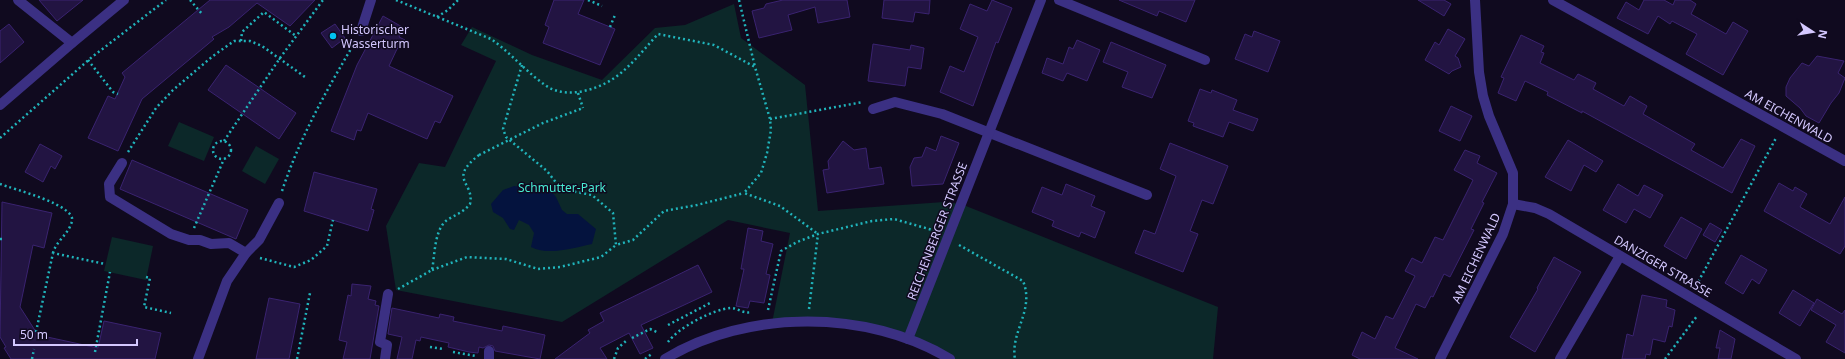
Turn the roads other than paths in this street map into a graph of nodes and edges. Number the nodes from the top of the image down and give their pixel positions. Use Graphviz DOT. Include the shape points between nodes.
graph roads {
  1 [pos="18,0"];
  2 [pos="124,0"];
  3 [pos="371,0"];
  4 [pos="1041,0"];
  5 [pos="1059,0"];
  6 [pos="1475,0"];
  7 [pos="1553,0"];
  8 [pos="361,31"];
  9 [pos="72,42"];
  10 [pos="1205,60"];
  11 [pos="0,106"];
  12 [pos="873,109"];
  13 [pos="989,131"];
  14 [pos="1845,161"];
  15 [pos="122,162"];
  16 [pos="1147,195"];
  17 [pos="278,203"];
  18 [pos="1514,204"];
  19 [pos="246,254"];
  20 [pos="1620,256"];
  21 [pos="388,294"];
  22 [pos="908,339"];
  23 [pos="198,359"];
  24 [pos="385,359"];
  25 [pos="665,359"];
  26 [pos="950,359"];
  27 [pos="1440,359"];
  28 [pos="1560,359"];
  29 [pos="1796,359"];
  1 -- 9 [label="street"];
  2 -- 9 [label="street"];
  3 -- 8 [label="street"];
  4 -- 13 [label="street, REICHENBERGER STRASSE"];
  5 -- 10 [label="street"];
  6 -- 18 [label="street, AM EICHENWALD" via="1483,96 1513,172"];
  7 -- 14 [label="street, AM EICHENWALD"];
  9 -- 11 [label="street"];
  12 -- 13 [label="street" via="895,102 942,114"];
  13 -- 16 [label="street"];
  13 -- 22 [label="street, REICHENBERGER STRASSE"];
  15 -- 19 [label="street" via="109,184 110,197 171,234 211,244 229,243"];
  17 -- 19 [label="street" via="259,240"];
  18 -- 20 [label="street, DANZIGER STRASSE" via="1536,208 1549,214"];
  18 -- 27 [label="street, AM EICHENWALD" via="1503,234"];
  19 -- 23 [label="street" via="222,293"];
  20 -- 28 [label="street"];
  20 -- 29 [label="street, DANZIGER STRASSE"];
  21 -- 24 [label="street" via="380,342 387,346"];
  22 -- 25 [label="street" via="862,327 772,322 735,329 678,351"];
  22 -- 26 [label="street"];
}
